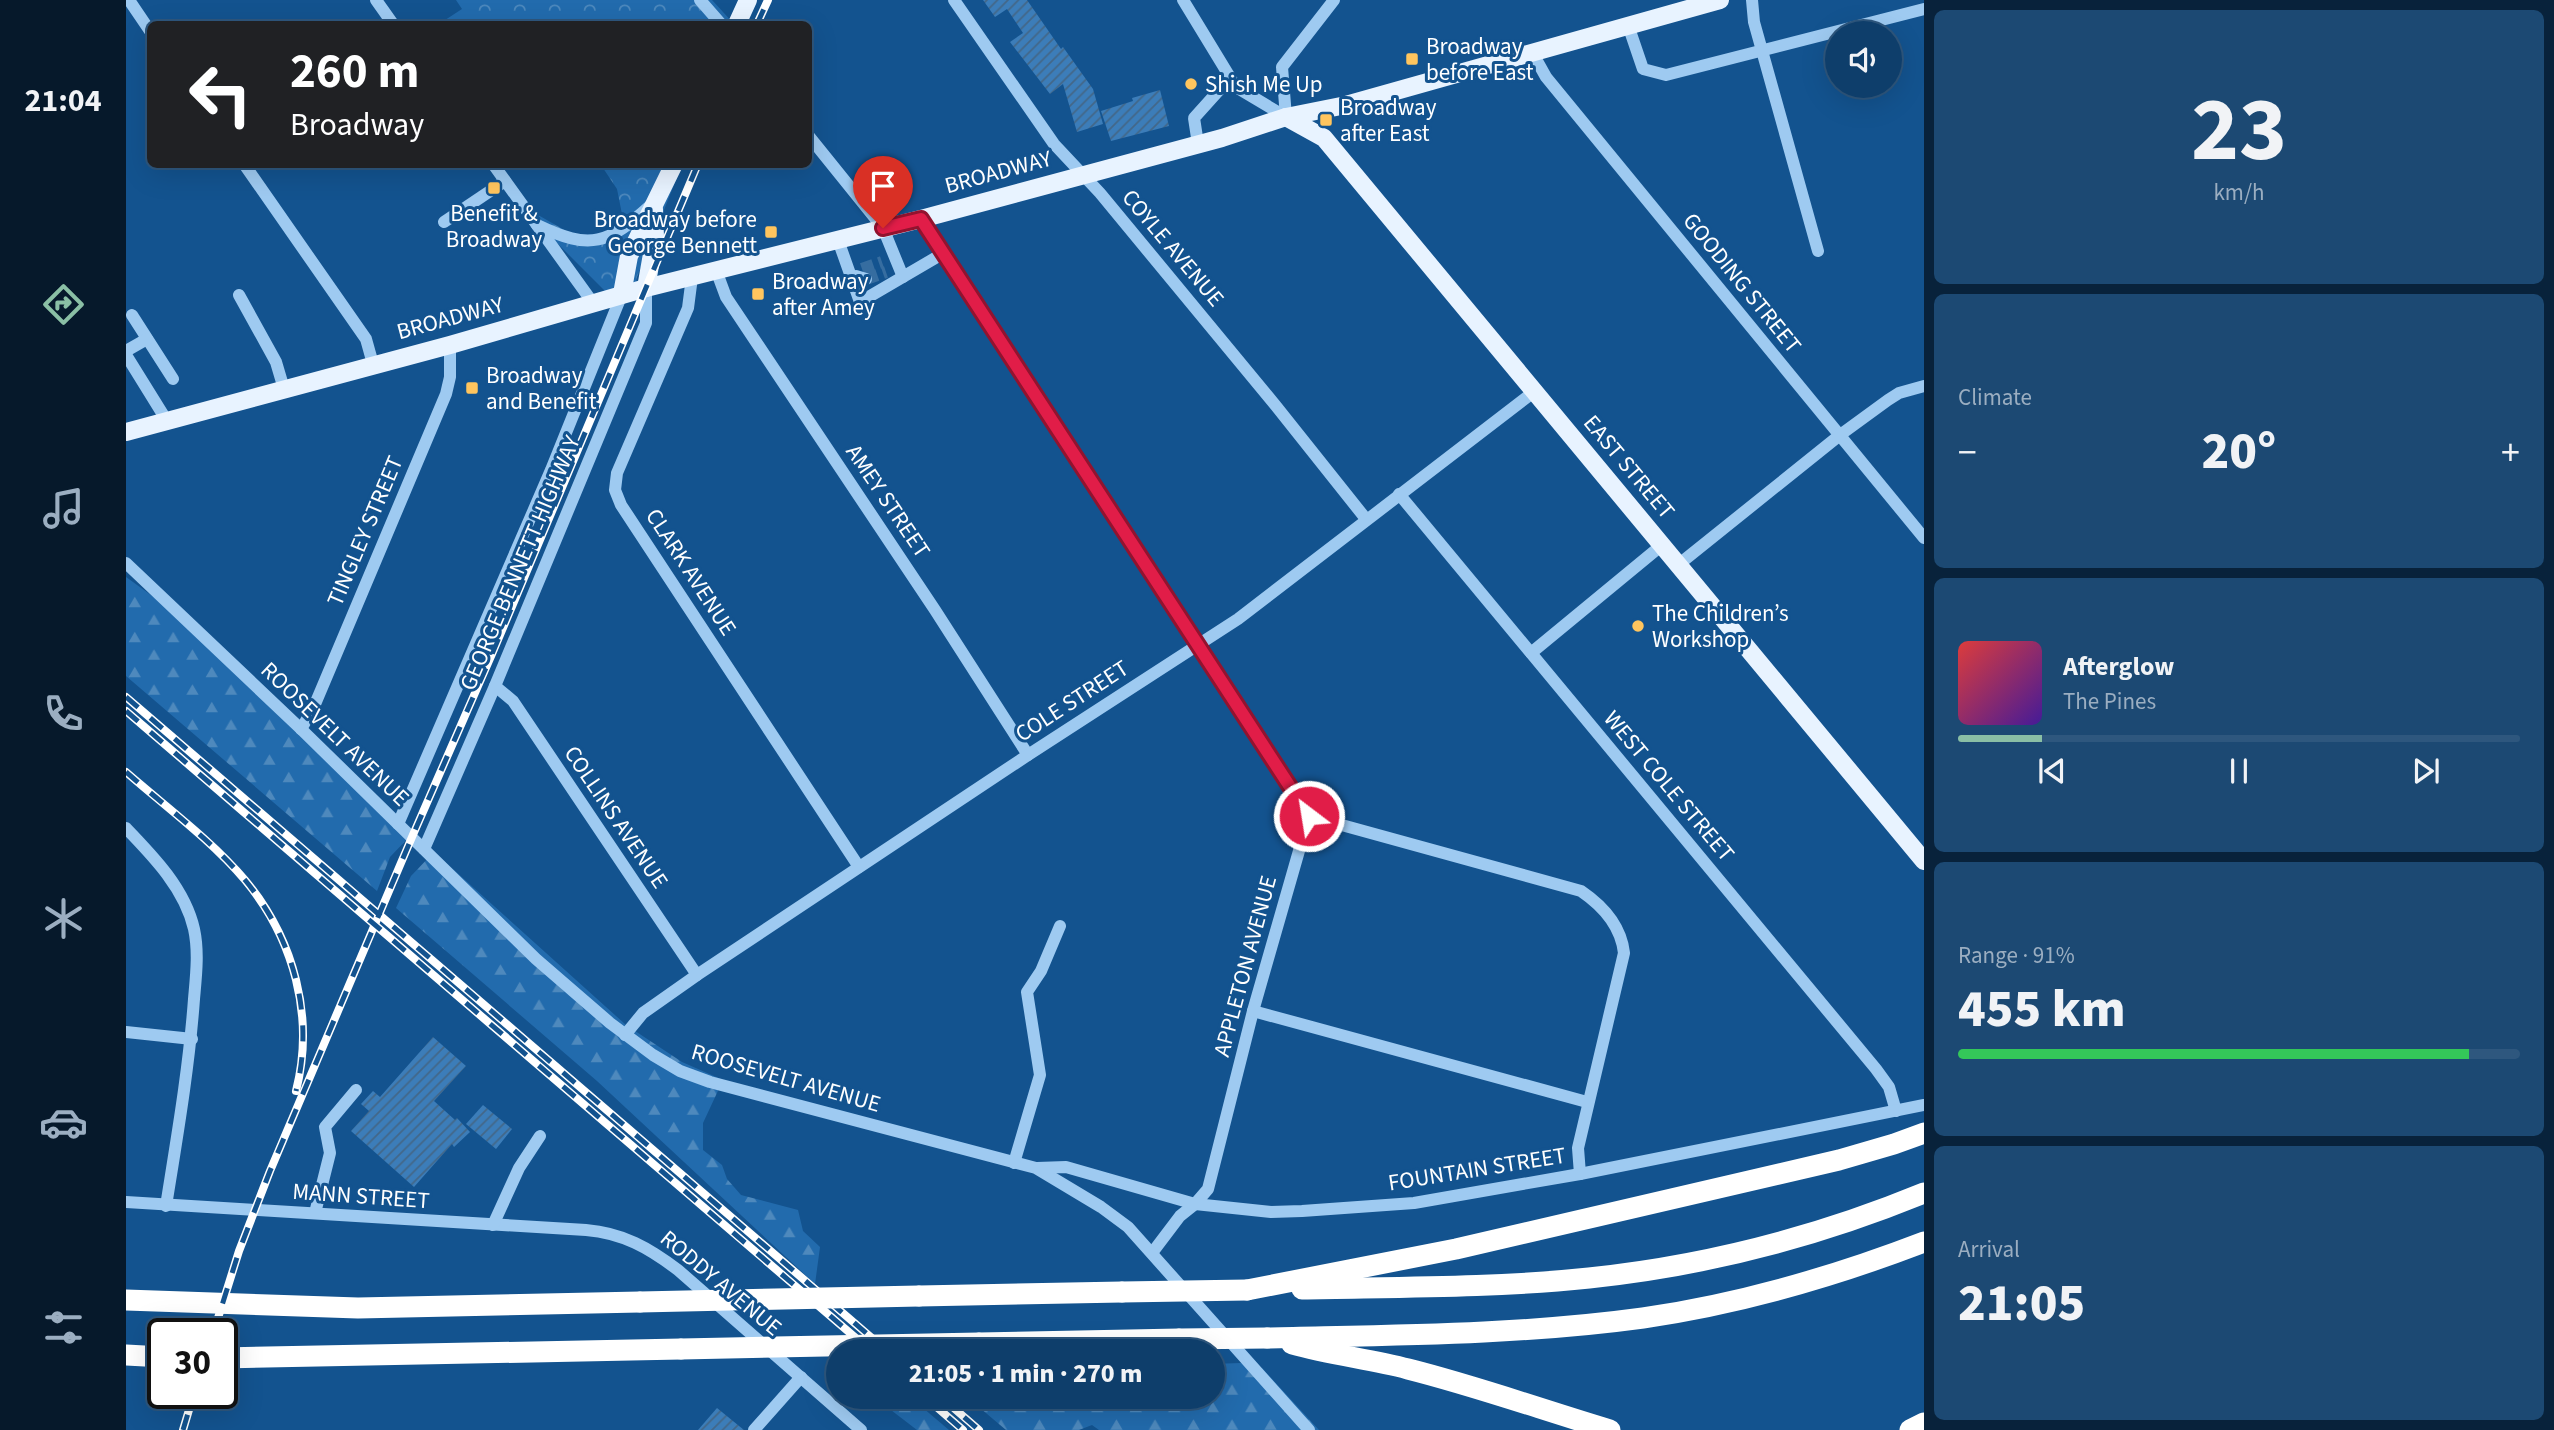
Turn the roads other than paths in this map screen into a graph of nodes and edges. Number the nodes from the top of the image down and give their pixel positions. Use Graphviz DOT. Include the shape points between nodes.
graph roads {
  1 [pos="128,0"];
  2 [pos="376,0"];
  3 [pos="700,0"];
  4 [pos="748,0"];
  5 [pos="954,0"];
  6 [pos="1183,0"];
  7 [pos="1334,0"];
  8 [pos="1720,0"];
  9 [pos="1752,0"];
  10 [pos="1924,9"];
  11 [pos="391,21"];
  12 [pos="718,21"];
  13 [pos="738,21"];
  14 [pos="1628,25"];
  15 [pos="147,28"];
  16 [pos="1762,50"];
  17 [pos="1532,52"];
  18 [pos="1230,78"];
  19 [pos="1286,117"];
  20 [pos="812,140"];
  21 [pos="1198,144"];
  22 [pos="247,168"];
  23 [pos="496,168"];
  24 [pos="672,168"];
  25 [pos="1084,174"];
  26 [pos="505,181"];
  27 [pos="656,203"];
  28 [pos="921,219"];
  29 [pos="444,222"];
  30 [pos="535,224"];
  31 [pos="883,228"];
  32 [pos="838,240"];
  33 [pos="1818,251"];
  34 [pos="942,254"];
  35 [pos="716,270"];
  36 [pos="692,277"];
  37 [pos="903,277"];
  38 [pos="646,288"];
  39 [pos="622,294"];
  40 [pos="239,295"];
  41 [pos="593,303"];
  42 [pos="132,316"];
  43 [pos="147,339"];
  44 [pos="450,345"];
  45 [pos="126,353"];
  46 [pos="373,364"];
  47 [pos="173,379"];
  48 [pos="1924,386"];
  49 [pos="284,388"];
  50 [pos="1535,391"];
  51 [pos="167,421"];
  52 [pos="126,432"];
  53 [pos="1840,435"];
  54 [pos="1399,494"];
  55 [pos="1366,519"];
  56 [pos="1924,538"];
  57 [pos="1662,545"];
  58 [pos="126,563"];
  59 [pos="1678,565"];
  60 [pos="1198,644"];
  61 [pos="1531,653"];
  62 [pos="495,686"];
  63 [pos="301,729"];
  64 [pos="1028,755"];
  65 [pos="1309,816"];
  66 [pos="398,824"];
  67 [pos="126,828"];
  68 [pos="424,849"];
  69 [pos="1924,861"];
  70 [pos="859,867"];
  71 [pos="1060,926"];
  72 [pos="697,975"];
  73 [pos="1253,1011"];
  74 [pos="126,1032"];
  75 [pos="625,1035"];
  76 [pos="192,1039"];
  77 [pos="356,1090"];
  78 [pos="1587,1102"];
  79 [pos="1924,1105"];
  80 [pos="1896,1111"];
  81 [pos="1924,1133"];
  82 [pos="540,1136"];
  83 [pos="1014,1163"];
  84 [pos="1036,1168"];
  85 [pos="1580,1174"];
  86 [pos="1924,1193"];
  87 [pos="126,1202"];
  88 [pos="1195,1204"];
  89 [pos="166,1206"];
  90 [pos="315,1213"];
  91 [pos="493,1225"];
  92 [pos="1924,1242"];
  93 [pos="1152,1253"];
  94 [pos="1247,1290"];
  95 [pos="126,1300"];
  96 [pos="1267,1338"];
  97 [pos="126,1355"];
  98 [pos="147,1356"];
  99 [pos="238,1358"];
  100 [pos="801,1377"];
  101 [pos="1924,1423"];
  102 [pos="754,1430"];
  103 [pos="861,1430"];
  104 [pos="1309,1430"];
  105 [pos="1610,1430"];
  106 [pos="1910,1430"];
  1 -- 15 [label="street"];
  2 -- 11 [label="street"];
  3 -- 12 [label="street"];
  4 -- 13 [label="main road"];
  5 -- 25 [label="street, COYLE AVENUE" via="1054,144"];
  6 -- 18 [label="street"];
  7 -- 19 [label="street" via="1282,67"];
  8 -- 14 [label="main road, BROADWAY"];
  9 -- 16 [label="street"];
  10 -- 16 [label="street"];
  14 -- 16 [label="street" via="1643,69 1666,75"];
  14 -- 17 [label="main road, BROADWAY"];
  16 -- 33 [label="street"];
  17 -- 19 [label="main road, BROADWAY" via="1346,105"];
  17 -- 53 [label="street, GOODING STREET" via="1546,77"];
  18 -- 19 [label="street" via="1236,88"];
  18 -- 21 [label="street" via="1194,118"];
  19 -- 21 [label="main road, BROADWAY"];
  19 -- 50 [label="main road, EAST STREET" via="1324,138"];
  20 -- 31 [label="street"];
  21 -- 25 [label="main road, BROADWAY"];
  22 -- 46 [label="street" via="366,340"];
  23 -- 26 [label="street"];
  24 -- 27 [label="main road, GEORGE BENNETT HIGHWAY"];
  25 -- 28 [label="main road, BROADWAY"];
  25 -- 55 [label="street, COYLE AVENUE"];
  26 -- 29 [label="street"];
  26 -- 30 [label="street"];
  27 -- 30 [label="street" via="611,236 592,241 561,237"];
  27 -- 38 [label="main road, GEORGE BENNETT HIGHWAY"];
  27 -- 39 [label="main road, GEORGE BENNETT HIGHWAY" via="629,256"];
  28 -- 31 [label="main road, BROADWAY"];
  28 -- 34 [label="street"];
  30 -- 41 [label="street"];
  31 -- 32 [label="main road, BROADWAY"];
  31 -- 37 [label="street" via="889,265"];
  32 -- 35 [label="main road, BROADWAY"];
  32 -- 37 [label="street" via="859,275 860,302"];
  34 -- 37 [label="street"];
  34 -- 60 [label="street"];
  35 -- 36 [label="main road, BROADWAY"];
  35 -- 64 [label="street, AMEY STREET" via="726,297"];
  36 -- 38 [label="main road, BROADWAY"];
  36 -- 70 [label="street, CLARK AVENUE" via="688,308 617,473 615,490"];
  38 -- 39 [label="main road, BROADWAY"];
  38 -- 62 [label="street, GEORGE BENNETT HIGHWAY" via="646,323"];
  39 -- 41 [label="main road, BROADWAY"];
  39 -- 66 [label="street, GEORGE BENNETT HIGHWAY"];
  40 -- 49 [label="street" via="276,362"];
  41 -- 44 [label="main road, BROADWAY"];
  42 -- 43 [label="street"];
  43 -- 45 [label="street"];
  43 -- 47 [label="street"];
  44 -- 46 [label="main road, BROADWAY"];
  44 -- 63 [label="street, TINGLEY STREET" via="446,394"];
  45 -- 51 [label="street"];
  46 -- 49 [label="main road, BROADWAY"];
  48 -- 53 [label="street" via="1899,393"];
  49 -- 51 [label="main road, BROADWAY"];
  50 -- 54 [label="street, COLE STREET"];
  50 -- 57 [label="main road, EAST STREET"];
  51 -- 52 [label="main road, BROADWAY"];
  53 -- 56 [label="street, GOODING STREET"];
  53 -- 59 [label="street"];
  54 -- 55 [label="street, COLE STREET"];
  54 -- 61 [label="street, WEST COLE STREET"];
  55 -- 60 [label="street, COLE STREET" via="1238,619"];
  57 -- 59 [label="main road, EAST STREET"];
  57 -- 61 [label="street"];
  58 -- 63 [label="street, ROOSEVELT AVENUE"];
  59 -- 69 [label="main road, EAST STREET"];
  60 -- 64 [label="street, COLE STREET"];
  60 -- 65 [label="street"];
  61 -- 80 [label="street, WEST COLE STREET" via="1876,1069 1889,1087"];
  62 -- 68 [label="street, GEORGE BENNETT HIGHWAY"];
  62 -- 72 [label="street, COLLINS AVENUE" via="513,701"];
  63 -- 66 [label="street, ROOSEVELT AVENUE"];
  64 -- 70 [label="street, COLE STREET"];
  65 -- 73 [label="street, APPLETON AVENUE"];
  65 -- 78 [label="street" via="1581,891 1595,900 1622,937 1624,953"];
  66 -- 68 [label="street, ROOSEVELT AVENUE"];
  67 -- 76 [label="street" via="175,886 194,929"];
  68 -- 75 [label="street, ROOSEVELT AVENUE" via="536,959"];
  70 -- 72 [label="street, COLE STREET"];
  71 -- 83 [label="street" via="1027,992 1040,1075"];
  72 -- 75 [label="street, COLE STREET" via="643,1013"];
  73 -- 78 [label="street"];
  73 -- 88 [label="street, APPLETON AVENUE" via="1208,1189"];
  74 -- 76 [label="street"];
  75 -- 83 [label="street, ROOSEVELT AVENUE" via="666,1063 710,1082"];
  76 -- 89 [label="street"];
  77 -- 90 [label="street" via="325,1128 330,1153"];
  78 -- 85 [label="street" via="1578,1148"];
  79 -- 80 [label="street, FOUNTAIN STREET"];
  80 -- 85 [label="street, FOUNTAIN STREET"];
  81 -- 94 [label="highway" via="1839,1160 1522,1234"];
  82 -- 91 [label="street" via="519,1168"];
  83 -- 84 [label="street, ROOSEVELT AVENUE"];
  84 -- 88 [label="street, FOUNTAIN STREET" via="1066,1167"];
  84 -- 93 [label="street, ROOSEVELT AVENUE" via="1101,1207"];
  85 -- 88 [label="street, FOUNTAIN STREET" via="1414,1203 1271,1212"];
  86 -- 94 [label="highway" via="1785,1241 1622,1274 1457,1286"];
  87 -- 89 [label="street, MANN STREET"];
  88 -- 93 [label="street, APPLETON AVENUE"];
  89 -- 90 [label="street, MANN STREET"];
  90 -- 91 [label="street, MANN STREET"];
  91 -- 100 [label="street, RODDY AVENUE" via="598,1231 641,1244 678,1270"];
  92 -- 96 [label="highway" via="1777,1290 1645,1318 1480,1331"];
  93 -- 104 [label="street, ROOSEVELT AVENUE"];
  94 -- 95 [label="highway, bridge" via="348,1308"];
  96 -- 99 [label="highway, bridge"];
  96 -- 105 [label="highway" via="1408,1369"];
  97 -- 98 [label="highway"];
  100 -- 102 [label="street"];
  100 -- 103 [label="street, RODDY AVENUE"];
  101 -- 106 [label="highway"];
}
